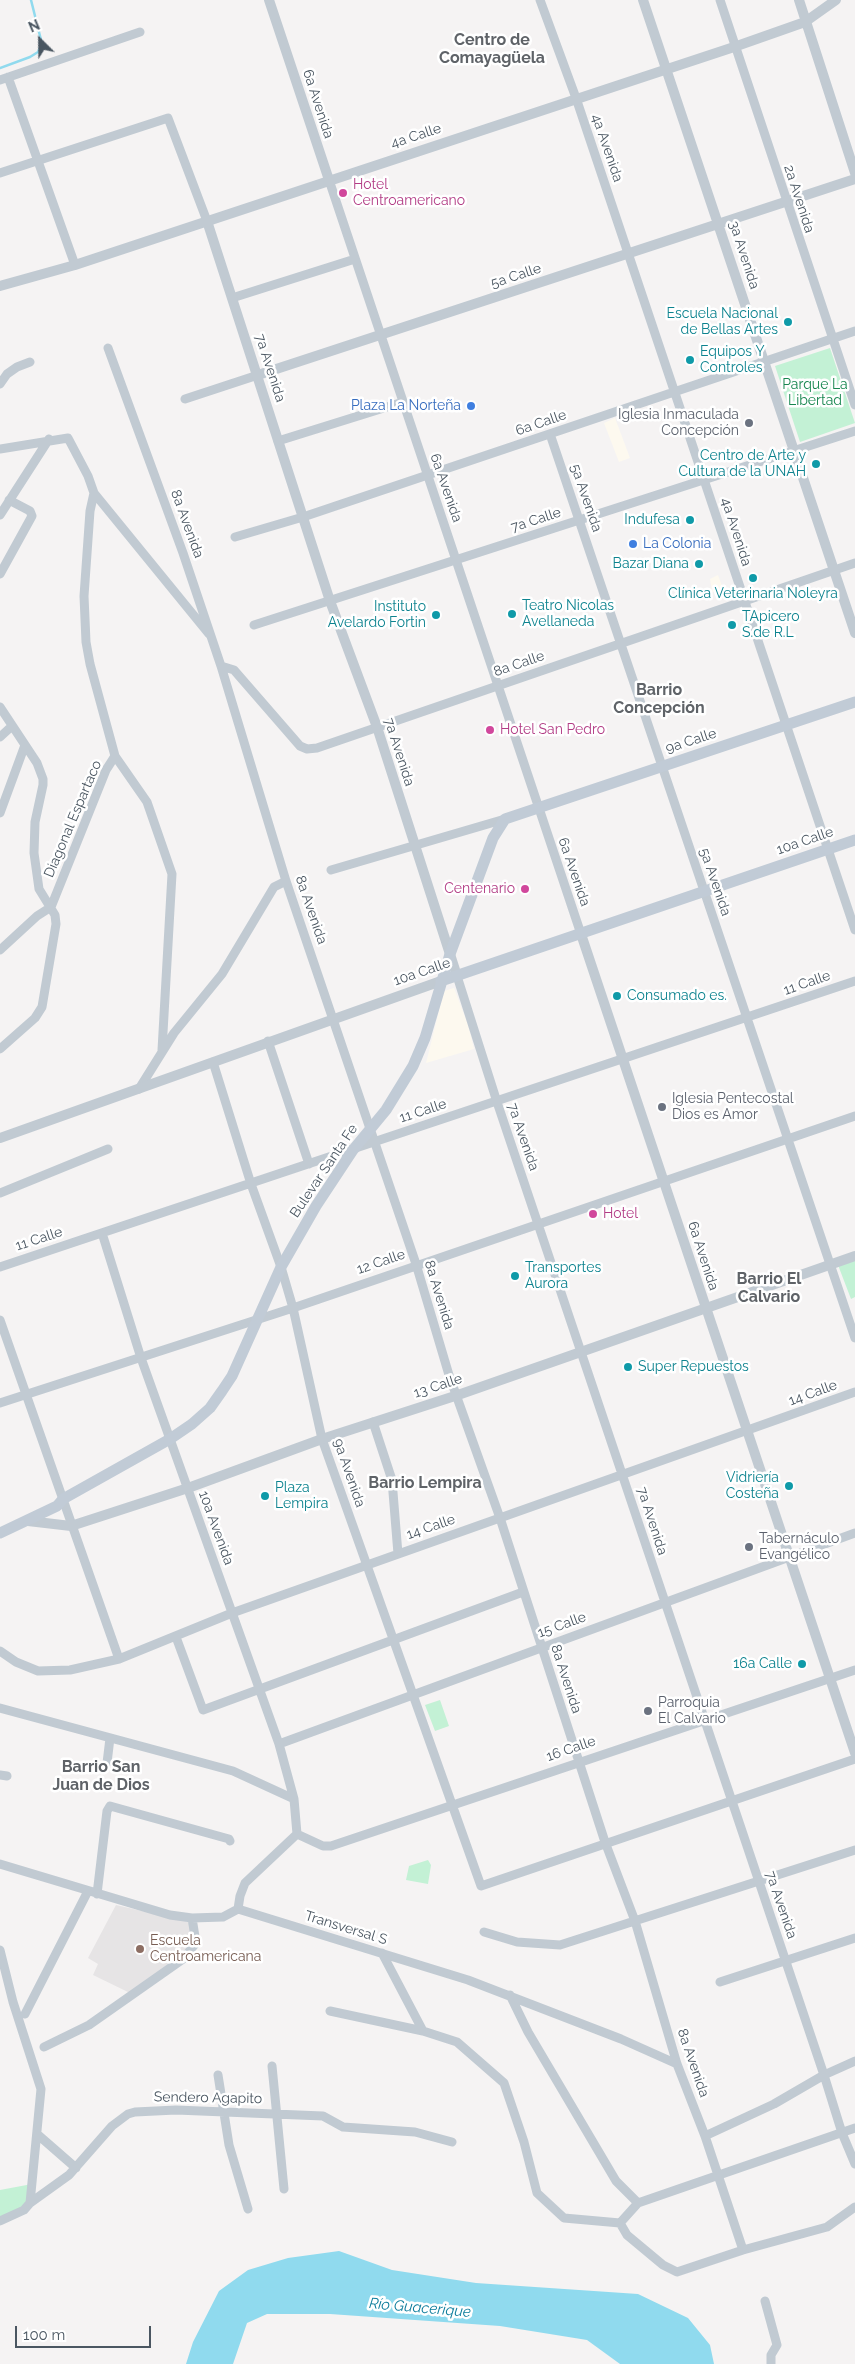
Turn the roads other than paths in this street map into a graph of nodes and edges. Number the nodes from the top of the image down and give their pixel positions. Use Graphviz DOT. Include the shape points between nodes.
graph roads {
  1 [pos="269,0"];
  2 [pos="540,0"];
  3 [pos="643,0"];
  4 [pos="720,0"];
  5 [pos="798,0"];
  6 [pos="836,0"];
  7 [pos="805,22"];
  8 [pos="140,32"];
  9 [pos="734,47"];
  10 [pos="665,68"];
  11 [pos="4,79"];
  12 [pos="576,98"];
  13 [pos="39,160"];
  14 [pos="0,172"];
  15 [pos="855,172"];
  16 [pos="329,180"];
  17 [pos="855,180"];
  18 [pos="785,202"];
  19 [pos="207,221"];
  20 [pos="720,224"];
  21 [pos="628,254"];
  22 [pos="354,259"];
  23 [pos="75,266"];
  24 [pos="0,286"];
  25 [pos="232,298"];
  26 [pos="855,331"];
  27 [pos="380,335"];
  28 [pos="832,339"];
  29 [pos="108,348"];
  30 [pos="30,362"];
  31 [pos="764,362"];
  32 [pos="258,375"];
  33 [pos="0,384"];
  34 [pos="674,393"];
  35 [pos="185,399"];
  36 [pos="403,402"];
  37 [pos="855,405"];
  38 [pos="855,431"];
  39 [pos="550,434"];
  40 [pos="49,439"];
  41 [pos="278,440"];
  42 [pos="0,449"];
  43 [pos="795,451"];
  44 [pos="428,476"];
  45 [pos="704,480"];
  46 [pos="94,493"];
  47 [pos="9,500"];
  48 [pos="0,515"];
  49 [pos="303,517"];
  50 [pos="579,521"];
  51 [pos="235,537"];
  52 [pos="457,560"];
  53 [pos="855,564"];
  54 [pos="833,571"];
  55 [pos="0,574"];
  56 [pos="330,601"];
  57 [pos="744,601"];
  58 [pos="254,625"];
  59 [pos="855,633"];
  60 [pos="212,638"];
  61 [pos="621,644"];
  62 [pos="221,666"];
  63 [pos="498,686"];
  64 [pos="855,702"];
  65 [pos="0,707"];
  66 [pos="786,725"];
  67 [pos="12,726"];
  68 [pos="377,727"];
  69 [pos="0,737"];
  70 [pos="25,745"];
  71 [pos="115,756"];
  72 [pos="662,766"];
  73 [pos="537,807"];
  74 [pos="0,813"];
  75 [pos="505,820"];
  76 [pos="855,840"];
  77 [pos="414,846"];
  78 [pos="828,849"];
  79 [pos="331,870"];
  80 [pos="286,881"];
  81 [pos="704,892"];
  82 [pos="51,907"];
  83 [pos="855,930"];
  84 [pos="581,934"];
  85 [pos="0,950"];
  86 [pos="450,954"];
  87 [pos="457,976"];
  88 [pos="442,981"];
  89 [pos="855,981"];
  90 [pos="334,1018"];
  91 [pos="747,1018"];
  92 [pos="268,1041"];
  93 [pos="0,1050"];
  94 [pos="162,1050"];
  95 [pos="622,1059"];
  96 [pos="213,1062"];
  97 [pos="139,1089"];
  98 [pos="497,1102"];
  99 [pos="855,1116"];
  100 [pos="370,1129"];
  101 [pos="0,1138"];
  102 [pos="788,1140"];
  103 [pos="374,1142"];
  104 [pos="108,1149"];
  105 [pos="353,1150"];
  106 [pos="309,1164"];
  107 [pos="664,1182"];
  108 [pos="251,1184"];
  109 [pos="0,1192"];
  110 [pos="538,1223"];
  111 [pos="102,1232"];
  112 [pos="855,1256"];
  113 [pos="416,1264"];
  114 [pos="830,1264"];
  115 [pos="0,1266"];
  116 [pos="281,1267"];
  117 [pos="293,1308"];
  118 [pos="706,1308"];
  119 [pos="259,1318"];
  120 [pos="0,1320"];
  121 [pos="855,1338"];
  122 [pos="581,1351"];
  123 [pos="141,1358"];
  124 [pos="855,1392"];
  125 [pos="26,1394"];
  126 [pos="458,1395"];
  127 [pos="0,1403"];
  128 [pos="373,1422"];
  129 [pos="747,1431"];
  130 [pos="322,1438"];
  131 [pos="170,1439"];
  132 [pos="622,1475"];
  133 [pos="188,1488"];
  134 [pos="63,1499"];
  135 [pos="500,1518"];
  136 [pos="28,1521"];
  137 [pos="0,1525"];
  138 [pos="71,1526"];
  139 [pos="0,1533"];
  140 [pos="855,1533"];
  141 [pos="398,1554"];
  142 [pos="789,1558"];
  143 [pos="366,1565"];
  144 [pos="523,1592"];
  145 [pos="665,1602"];
  146 [pos="232,1613"];
  147 [pos="176,1637"];
  148 [pos="394,1640"];
  149 [pos="541,1647"];
  150 [pos="0,1651"];
  151 [pos="118,1659"];
  152 [pos="855,1670"];
  153 [pos="829,1678"];
  154 [pos="259,1690"];
  155 [pos="413,1695"];
  156 [pos="0,1708"];
  157 [pos="704,1720"];
  158 [pos="110,1738"];
  159 [pos="279,1744"];
  160 [pos="855,1753"];
  161 [pos="855,1759"];
  162 [pos="579,1761"];
  163 [pos="107,1764"];
  164 [pos="294,1799"];
  165 [pos="732,1801"];
  166 [pos="452,1804"];
  167 [pos="298,1834"];
  168 [pos="230,1841"];
  169 [pos="606,1842"];
  170 [pos="855,1850"];
  171 [pos="0,1864"];
  172 [pos="759,1883"];
  173 [pos="92,1893"];
  174 [pos="238,1910"];
  175 [pos="192,1918"];
  176 [pos="634,1921"];
  177 [pos="484,1932"];
  178 [pos="855,1938"];
  179 [pos="0,1950"];
  180 [pos="382,1953"];
  181 [pos="785,1962"];
  182 [pos="720,1982"];
  183 [pos="510,1995"];
  184 [pos="330,2011"];
  185 [pos="25,2014"];
  186 [pos="423,2031"];
  187 [pos="44,2047"];
  188 [pos="855,2061"];
  189 [pos="677,2064"];
  190 [pos="272,2066"];
  191 [pos="218,2075"];
  192 [pos="824,2075"];
  193 [pos="223,2112"];
  194 [pos="276,2114"];
  195 [pos="855,2128"];
  196 [pos="842,2133"];
  197 [pos="37,2134"];
  198 [pos="705,2136"];
  199 [pos="452,2142"];
  200 [pos="855,2164"];
  201 [pos="76,2168"];
  202 [pos="718,2174"];
  203 [pos="284,2189"];
  204 [pos="30,2203"];
  205 [pos="638,2203"];
  206 [pos="855,2207"];
  207 [pos="248,2209"];
  208 [pos="0,2221"];
  209 [pos="620,2224"];
  210 [pos="743,2250"];
  211 [pos="765,2301"];
  212 [pos="771,2364"];
  1 -- 16 [label="street, 6a Avenida"];
  2 -- 12 [label="street, 4a Avenida"];
  3 -- 10 [label="street, 3a Avenida"];
  4 -- 9 [label="street, 2a Avenida"];
  5 -- 7 [label="street"];
  6 -- 7 [label="street, 4a Calle"];
  7 -- 9 [label="street, 4a Calle"];
  7 -- 15 [label="street"];
  8 -- 11 [label="street"];
  9 -- 10 [label="street, 4a Calle"];
  9 -- 18 [label="street, 2a Avenida"];
  10 -- 12 [label="street, 4a Calle"];
  10 -- 20 [label="street, 3a Avenida"];
  11 -- 13 [label="street"];
  12 -- 16 [label="street, 4a Calle"];
  12 -- 21 [label="street, 4a Avenida"];
  13 -- 14 [label="street"];
  13 -- 19 [label="street, 7a Avenida" via="168,118"];
  13 -- 23 [label="street"];
  16 -- 19 [label="street, 4a Calle"];
  16 -- 22 [label="street, 6a Avenida"];
  17 -- 18 [label="street, 5a Calle"];
  18 -- 20 [label="street, 5a Calle"];
  18 -- 28 [label="street, 2a Avenida"];
  19 -- 23 [label="street, 4a Calle"];
  19 -- 25 [label="street, 7a Avenida"];
  20 -- 21 [label="street, 5a Calle"];
  20 -- 31 [label="street, 3a Avenida"];
  21 -- 27 [label="street, 5a Calle"];
  21 -- 34 [label="street, 4a Avenida"];
  22 -- 25 [label="street"];
  22 -- 27 [label="street, 6a Avenida"];
  23 -- 24 [label="street, 4a Calle"];
  25 -- 32 [label="street, 7a Avenida"];
  26 -- 28 [label="street, 6a Calle"];
  27 -- 32 [label="street, 5a Calle"];
  27 -- 36 [label="street, 6a Avenida"];
  28 -- 31 [label="street, 6a Calle"];
  28 -- 37 [label="street, 2a Avenida"];
  29 -- 60 [label="street, 8a Avenida"];
  30 -- 33 [label="street" via="7,374"];
  31 -- 34 [label="street, 6a Calle"];
  31 -- 43 [label="street, 3a Avenida"];
  32 -- 35 [label="street, 5a Calle"];
  32 -- 41 [label="street, 7a Avenida"];
  34 -- 39 [label="street, 6a Calle"];
  34 -- 45 [label="street, 4a Avenida"];
  36 -- 41 [label="street"];
  36 -- 44 [label="street, 6a Avenida"];
  38 -- 43 [label="street, 7a Calle"];
  39 -- 44 [label="street, 6a Calle"];
  39 -- 50 [label="street, 5a Avenida"];
  40 -- 42 [label="street"];
  40 -- 46 [label="street" via="68,438"];
  40 -- 47 [label="street"];
  41 -- 49 [label="street, 7a Avenida"];
  43 -- 45 [label="street, 7a Calle"];
  43 -- 54 [label="street, 3a Avenida"];
  44 -- 49 [label="street, 6a Calle"];
  44 -- 52 [label="street, 6a Avenida"];
  45 -- 50 [label="street, 7a Calle"];
  45 -- 57 [label="street, 4a Avenida"];
  46 -- 60 [label="street"];
  46 -- 71 [label="street, Diagonal Espartaco" via="84,582 86,634"];
  47 -- 48 [label="street"];
  47 -- 55 [label="street" via="30,511 32,516"];
  49 -- 51 [label="street, 6a Calle"];
  49 -- 56 [label="street, 7a Avenida"];
  50 -- 52 [label="street, 7a Calle"];
  50 -- 61 [label="street, 5a Avenida"];
  52 -- 56 [label="street, 7a Calle"];
  52 -- 63 [label="street, 6a Avenida"];
  53 -- 54 [label="street, 8a Calle"];
  54 -- 57 [label="street, 8a Calle"];
  54 -- 59 [label="street, 3a Avenida"];
  56 -- 58 [label="street, 7a Calle"];
  56 -- 68 [label="street, 7a Avenida"];
  57 -- 61 [label="street, 8a Calle"];
  57 -- 66 [label="street, 4a Avenida"];
  60 -- 62 [label="street, 8a Avenida"];
  61 -- 63 [label="street, 8a Calle"];
  61 -- 72 [label="street, 5a Avenida"];
  62 -- 68 [label="street, 8a Calle" via="234,670 300,746 307,749"];
  62 -- 80 [label="street, 8a Avenida"];
  63 -- 68 [label="street, 8a Calle"];
  63 -- 73 [label="street, 6a Avenida"];
  64 -- 66 [label="main road, 9a Calle"];
  65 -- 67 [label="street"];
  66 -- 72 [label="main road, 9a Calle"];
  66 -- 78 [label="street, 4a Avenida"];
  67 -- 69 [label="street"];
  67 -- 70 [label="street"];
  68 -- 77 [label="street, 7a Avenida"];
  70 -- 74 [label="street"];
  70 -- 82 [label="street" via="43,779 35,822 34,853 39,889"];
  71 -- 82 [label="street, Diagonal Espartaco" via="106,770"];
  71 -- 94 [label="street" via="147,802 172,874"];
  72 -- 73 [label="main road, 9a Calle"];
  72 -- 81 [label="street, 5a Avenida"];
  73 -- 75 [label="main road"];
  73 -- 84 [label="street, 6a Avenida"];
  75 -- 77 [label="street"];
  75 -- 86 [label="main road, Bulevar Santa Fe" via="493,838"];
  76 -- 78 [label="main road, 10a Calle"];
  77 -- 79 [label="street"];
  77 -- 86 [label="street, 7a Avenida"];
  78 -- 81 [label="main road, 10a Calle"];
  78 -- 83 [label="street, 4a Avenida"];
  80 -- 90 [label="street, 8a Avenida"];
  80 -- 94 [label="street" via="274,887 225,969"];
  81 -- 84 [label="main road, 10a Calle"];
  81 -- 91 [label="street, 5a Avenida"];
  82 -- 85 [label="street"];
  82 -- 93 [label="street" via="56,924 42,1007 31,1022"];
  84 -- 87 [label="main road, 10a Calle"];
  84 -- 95 [label="street, 6a Avenida"];
  86 -- 87 [label="street, 7a Avenida"];
  86 -- 88 [label="main road, Bulevar Santa Fe"];
  87 -- 88 [label="main road, 10a Calle"];
  87 -- 98 [label="street, 7a Avenida"];
  88 -- 90 [label="street, 10a Calle"];
  88 -- 100 [label="main road, Bulevar Santa Fe" via="413,1066 386,1110"];
  89 -- 91 [label="street, 11 Calle"];
  90 -- 92 [label="street, 10a Calle"];
  90 -- 100 [label="street, 8a Avenida"];
  91 -- 95 [label="street, 11 Calle"];
  91 -- 102 [label="street, 5a Avenida"];
  92 -- 96 [label="street, 10a Calle"];
  92 -- 106 [label="street"];
  94 -- 97 [label="street"];
  95 -- 98 [label="street, 11 Calle"];
  95 -- 107 [label="street, 6a Avenida"];
  96 -- 97 [label="street, 10a Calle"];
  96 -- 108 [label="street, 9a Avenida"];
  97 -- 101 [label="street, 10a Calle"];
  98 -- 103 [label="street, 11 Calle"];
  98 -- 110 [label="street, 7a Avenida"];
  99 -- 102 [label="street, 12 Calle"];
  100 -- 103 [label="street, 8a Avenida"];
  100 -- 105 [label="main road, Bulevar Santa Fe"];
  102 -- 107 [label="street, 12 Calle"];
  102 -- 114 [label="street, 5a Avenida"];
  103 -- 105 [label="street, 11 Calle"];
  103 -- 113 [label="street, 8a Avenida"];
  104 -- 109 [label="street"];
  105 -- 106 [label="street, 11 Calle"];
  105 -- 116 [label="main road, Bulevar Santa Fe"];
  106 -- 108 [label="street, 11 Calle"];
  107 -- 110 [label="street, 12 Calle"];
  107 -- 118 [label="street, 6a Avenida"];
  108 -- 111 [label="street, 11 Calle"];
  108 -- 116 [label="street, 9a Avenida"];
  110 -- 113 [label="street, 12 Calle"];
  110 -- 122 [label="street, 7a Avenida"];
  111 -- 115 [label="street, 11 Calle"];
  111 -- 123 [label="street, 10a Avenida"];
  112 -- 114 [label="street, 13 Calle"];
  113 -- 117 [label="street, 12 Calle"];
  113 -- 126 [label="street, 8a Avenida"];
  114 -- 118 [label="street, 13 Calle"];
  114 -- 121 [label="street, 5a Avenida"];
  116 -- 117 [label="street, 9a Avenida"];
  116 -- 119 [label="main road, Bulevar Santa Fe"];
  117 -- 119 [label="street, 12 Calle"];
  117 -- 130 [label="street, 9a Avenida"];
  118 -- 122 [label="street, 13 Calle"];
  118 -- 129 [label="street, 6a Avenida"];
  119 -- 123 [label="street, 12 Calle"];
  119 -- 131 [label="main road, Bulevar Santa Fe" via="222,1391 198,1419"];
  120 -- 125 [label="street"];
  122 -- 126 [label="street, 13 Calle"];
  122 -- 132 [label="street, 7a Avenida"];
  123 -- 125 [label="street, 12 Calle"];
  123 -- 131 [label="street, 10a Avenida"];
  124 -- 129 [label="street, 14 Calle"];
  125 -- 127 [label="street, 12 Calle"];
  125 -- 134 [label="street"];
  126 -- 128 [label="street, 13 Calle"];
  126 -- 135 [label="street, 8a Avenida"];
  128 -- 130 [label="street, 13 Calle"];
  128 -- 141 [label="street" via="392,1480"];
  129 -- 132 [label="street, 14 Calle"];
  129 -- 142 [label="street, 6a Avenida"];
  130 -- 133 [label="street, 13 Calle"];
  130 -- 143 [label="street, 9a Avenida"];
  131 -- 133 [label="street, 10a Avenida"];
  131 -- 134 [label="main road, Bulevar Santa Fe"];
  132 -- 135 [label="street, 14 Calle"];
  132 -- 145 [label="street, 7a Avenida"];
  133 -- 138 [label="street, 13 Calle"];
  133 -- 146 [label="street, 10a Avenida"];
  134 -- 136 [label="main road, Bulevar Santa Fe" via="57,1506"];
  134 -- 137 [label="main road, Bulevar Santa Fe" via="54,1500"];
  134 -- 138 [label="street"];
  135 -- 141 [label="street, 14 Calle"];
  135 -- 144 [label="street, 8a Avenida"];
  136 -- 138 [label="street, 13 Calle"];
  136 -- 139 [label="main road, Bulevar Santa Fe"];
  138 -- 151 [label="street"];
  140 -- 142 [label="street, 15 Calle"];
  141 -- 143 [label="street, 14 Calle"];
  142 -- 145 [label="street, 15 Calle"];
  142 -- 153 [label="street, 6a Avenida"];
  143 -- 146 [label="street, 14 Calle"];
  143 -- 148 [label="street, 9a Avenida"];
  144 -- 148 [label="street"];
  144 -- 149 [label="street, 8a Avenida"];
  145 -- 149 [label="street, 15 Calle"];
  145 -- 157 [label="street, 7a Avenida"];
  146 -- 147 [label="street, 14 Calle"];
  146 -- 154 [label="street, 10a Avenida"];
  147 -- 151 [label="street, 14 Calle"];
  147 -- 154 [label="street" via="203,1710"];
  148 -- 154 [label="street"];
  148 -- 155 [label="street, 9a Avenida"];
  149 -- 155 [label="street, 15 Calle"];
  149 -- 162 [label="street, 8a Avenida"];
  150 -- 151 [label="street, 14 Calle" via="16,1662 38,1670 70,1670"];
  152 -- 153 [label="street, 16 Calle"];
  153 -- 157 [label="street, 16 Calle"];
  153 -- 160 [label="street, 6a Avenida"];
  154 -- 159 [label="street, 10a Avenida"];
  155 -- 159 [label="street, 15 Calle"];
  155 -- 166 [label="street, 9a Avenida"];
  156 -- 158 [label="street"];
  157 -- 162 [label="street, 16 Calle"];
  157 -- 165 [label="street, 7a Avenida"];
  158 -- 163 [label="street"];
  158 -- 164 [label="street" via="233,1771"];
  159 -- 164 [label="street, 10a Avenida"];
  161 -- 165 [label="street"];
  162 -- 166 [label="street, 16 Calle"];
  162 -- 169 [label="street, 8a Avenida"];
  164 -- 167 [label="street, 10a Avenida"];
  165 -- 169 [label="street"];
  165 -- 172 [label="street, 7a Avenida"];
  166 -- 167 [label="street, 16 Calle" via="331,1846 323,1846"];
  166 -- 169 [label="street, 9a Avenida" via="481,1886"];
  167 -- 174 [label="street" via="245,1883"];
  168 -- 173 [label="street" via="229,1838 112,1806 107,1811"];
  169 -- 176 [label="street, 8a Avenida"];
  170 -- 172 [label="street"];
  171 -- 173 [label="street"];
  172 -- 176 [label="street"];
  172 -- 181 [label="street, 7a Avenida"];
  173 -- 175 [label="street"];
  173 -- 185 [label="street"];
  174 -- 175 [label="street" via="223,1917"];
  174 -- 180 [label="street, Transversal S"];
  175 -- 187 [label="street" via="196,1943 183,1959 89,2025"];
  176 -- 177 [label="street" via="560,1946 517,1942"];
  176 -- 189 [label="street, 8a Avenida"];
  178 -- 181 [label="street"];
  179 -- 197 [label="street" via="41,2089"];
  180 -- 183 [label="street, Transversal S"];
  180 -- 186 [label="street"];
  181 -- 182 [label="street"];
  181 -- 192 [label="street, 7a Avenida"];
  183 -- 189 [label="street, Transversal S"];
  183 -- 205 [label="street" via="616,2181"];
  184 -- 186 [label="street"];
  186 -- 209 [label="street" via="457,2042 504,2083 538,2193 564,2218"];
  188 -- 192 [label="street"];
  189 -- 198 [label="street, 8a Avenida"];
  190 -- 194 [label="street"];
  191 -- 193 [label="street"];
  192 -- 196 [label="street, 7a Avenida"];
  192 -- 198 [label="street" via="774,2104"];
  193 -- 194 [label="street, Sendero Agapito"];
  193 -- 201 [label="street, Sendero Agapito" via="176,2110 128,2114 112,2126"];
  193 -- 207 [label="street" via="233,2162"];
  194 -- 199 [label="street, Sendero Agapito" via="323,2116 343,2127 415,2132"];
  194 -- 203 [label="street"];
  195 -- 196 [label="street"];
  196 -- 200 [label="street, 7a Avenida"];
  196 -- 202 [label="street"];
  197 -- 201 [label="street"];
  197 -- 204 [label="street"];
  198 -- 202 [label="street, 8a Avenida"];
  201 -- 204 [label="street, Sendero Agapito" via="46,2194"];
  202 -- 205 [label="street"];
  202 -- 210 [label="street, 8a Avenida"];
  204 -- 208 [label="street, Sendero Agapito" via="24,2210"];
  205 -- 209 [label="street"];
  206 -- 210 [label="street" via="827,2227"];
  209 -- 210 [label="street" via="627,2235 677,2272"];
  211 -- 212 [label="street" via="777,2345 771,2355"];
}
